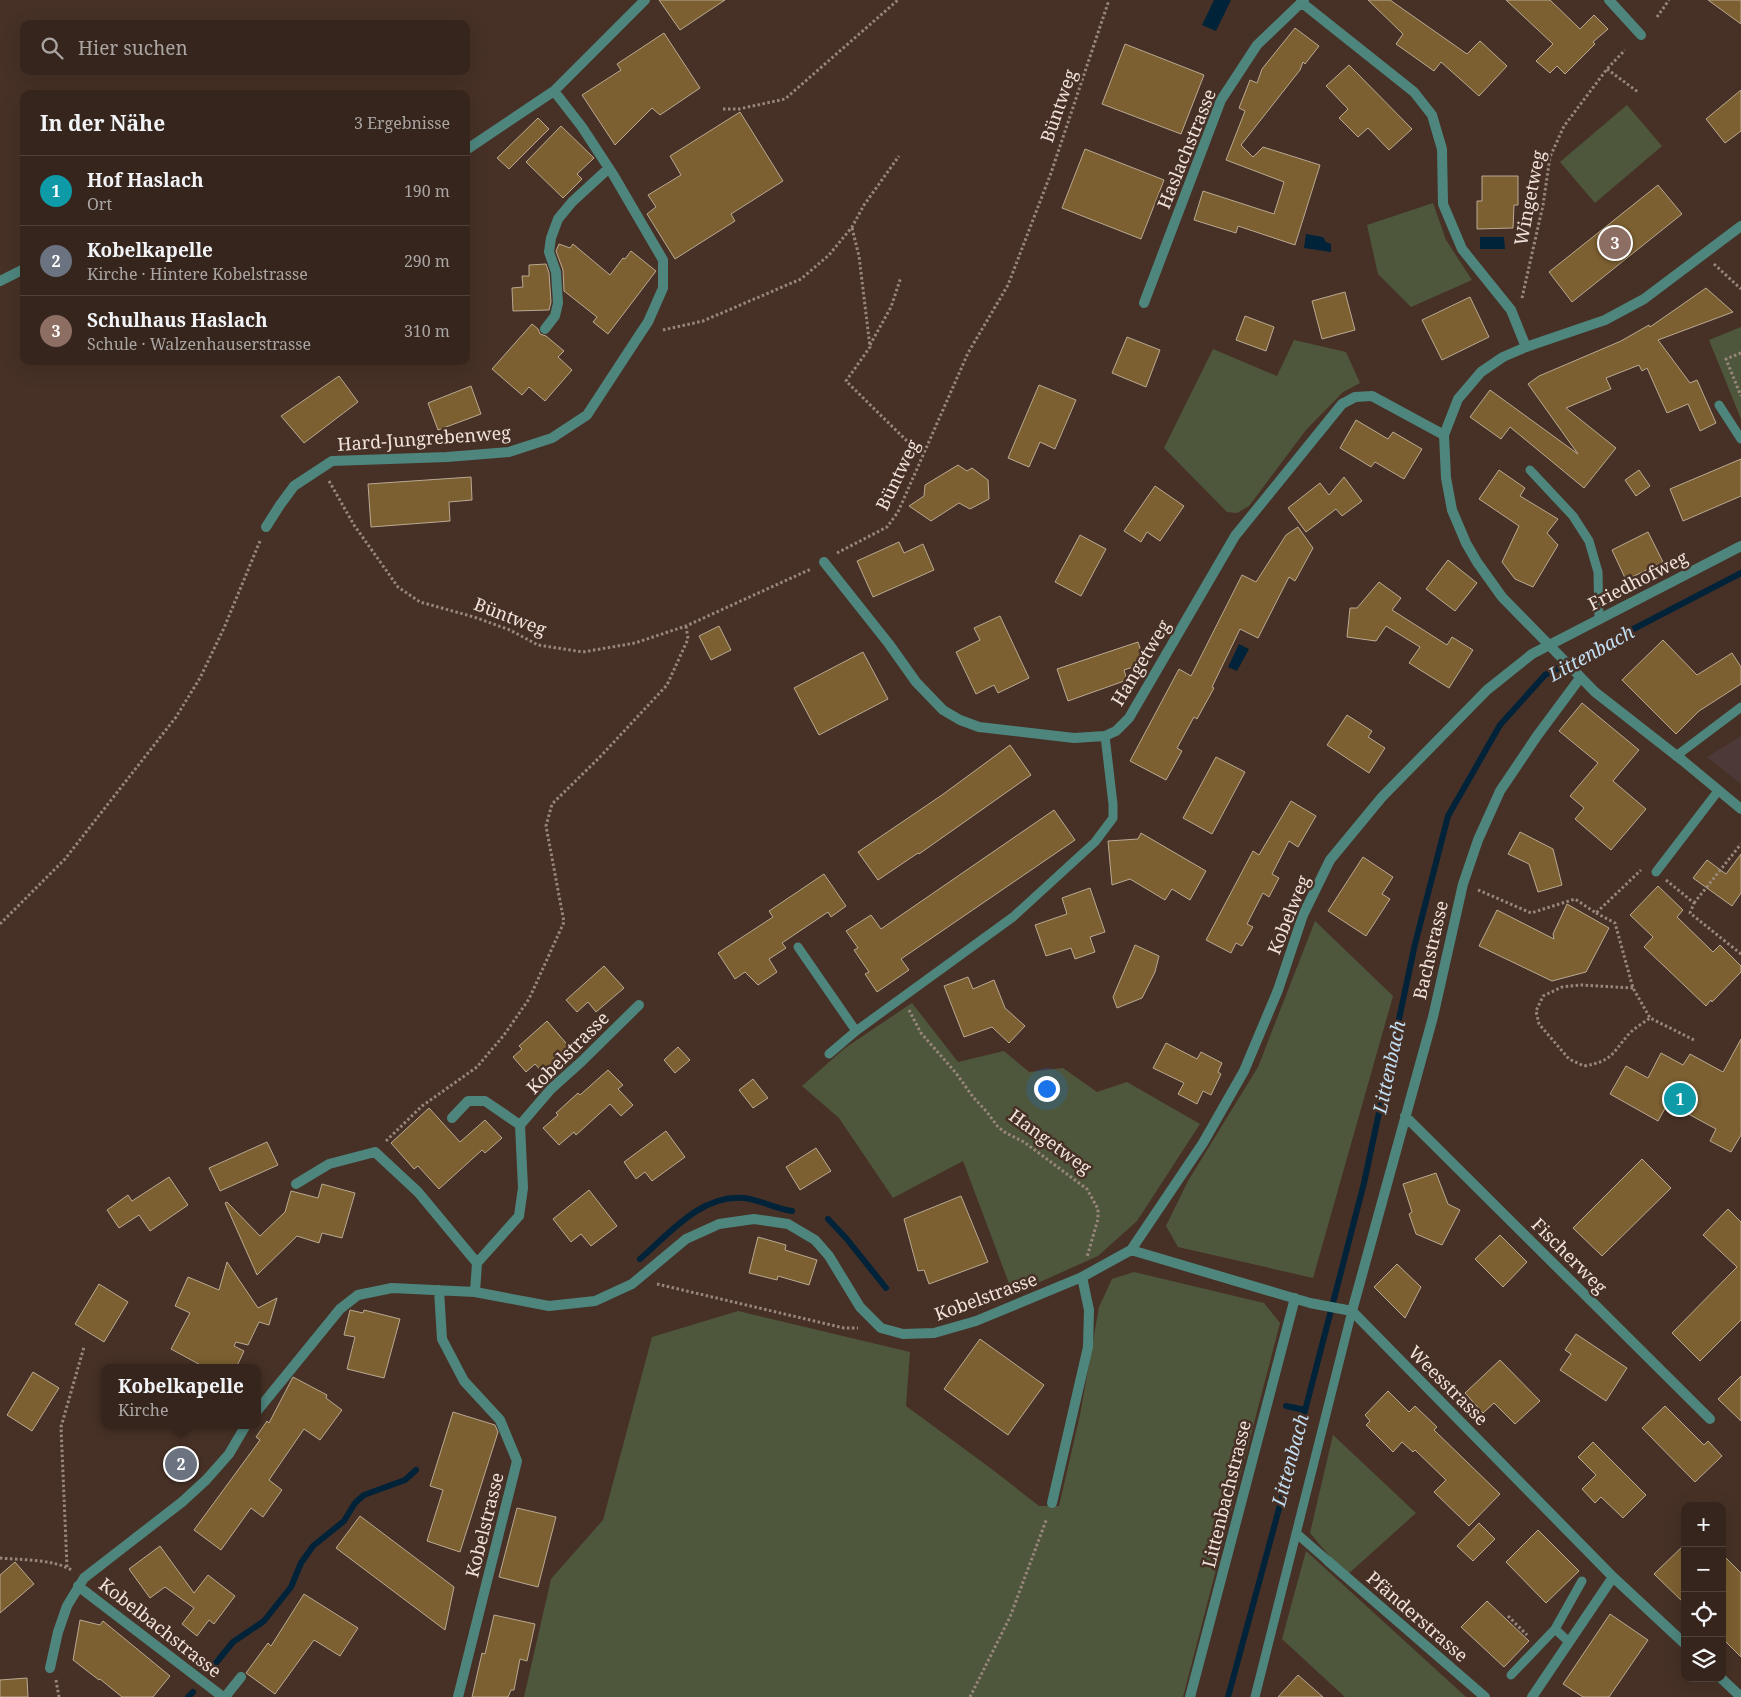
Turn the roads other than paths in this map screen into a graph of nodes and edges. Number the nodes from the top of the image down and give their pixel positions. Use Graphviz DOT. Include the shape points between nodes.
graph roads {
  1 [pos="645,0"];
  2 [pos="1609,0"];
  3 [pos="1302,1"];
  4 [pos="1641,34"];
  5 [pos="554,91"];
  6 [pos="470,147"];
  7 [pos="609,168"];
  8 [pos="1741,226"];
  9 [pos="20,271"];
  10 [pos="0,280"];
  11 [pos="1144,303"];
  12 [pos="545,330"];
  13 [pos="1526,347"];
  14 [pos="1719,405"];
  15 [pos="1444,435"];
  16 [pos="1741,439"];
  17 [pos="1530,470"];
  18 [pos="266,527"];
  19 [pos="1741,546"];
  20 [pos="824,562"];
  21 [pos="1599,620"];
  22 [pos="1549,645"];
  23 [pos="1577,676"];
  24 [pos="1741,707"];
  25 [pos="1106,736"];
  26 [pos="1679,758"];
  27 [pos="1718,791"];
  28 [pos="1741,809"];
  29 [pos="1656,872"];
  30 [pos="798,947"];
  31 [pos="639,1005"];
  32 [pos="856,1031"];
  33 [pos="829,1054"];
  34 [pos="1405,1116"];
  35 [pos="452,1118"];
  36 [pos="520,1125"];
  37 [pos="296,1184"];
  38 [pos="1131,1250"];
  39 [pos="477,1263"];
  40 [pos="1082,1277"];
  41 [pos="439,1290"];
  42 [pos="475,1292"];
  43 [pos="1294,1298"];
  44 [pos="1348,1311"];
  45 [pos="261,1405"];
  46 [pos="1710,1418"];
  47 [pos="244,1429"];
  48 [pos="1052,1503"];
  49 [pos="1296,1532"];
  50 [pos="1328,1561"];
  51 [pos="1613,1577"];
  52 [pos="1582,1581"];
  53 [pos="81,1582"];
  54 [pos="1555,1629"];
  55 [pos="1681,1640"];
  56 [pos="1570,1642"];
  57 [pos="50,1668"];
  58 [pos="1511,1675"];
  59 [pos="241,1677"];
  60 [pos="1725,1682"];
  61 [pos="224,1697"];
  62 [pos="458,1697"];
  63 [pos="1190,1697"];
  64 [pos="1255,1697"];
  65 [pos="1485,1697"];
  66 [pos="1532,1697"];
  67 [pos="1741,1697"];
  1 -- 5 [label="street"];
  2 -- 4 [label="street"];
  3 -- 11 [label="street, Haslachstrasse" via="1257,45 1221,100"];
  3 -- 13 [label="street" via="1414,92 1432,116 1442,149 1443,204 1462,250 1511,310"];
  5 -- 6 [label="street"];
  5 -- 7 [label="street, Hard-Jungrebenweg"];
  7 -- 12 [label="street" via="558,219 549,252 556,272 558,303 555,316"];
  7 -- 18 [label="street, Hard-Jungrebenweg" via="664,260 664,288 648,322 586,415 552,438 509,452 332,461 294,486"];
  8 -- 13 [label="street" via="1644,299 1604,320"];
  9 -- 10 [label="street"];
  13 -- 15 [label="street" via="1481,372 1458,399"];
  14 -- 16 [label="lane"];
  15 -- 22 [label="street" via="1446,478 1452,510 1466,543 1507,603"];
  15 -- 25 [label="street, Hangetweg" via="1372,396 1355,397 1342,404 1235,536 1129,718"];
  17 -- 21 [label="lane" via="1573,516 1589,541 1598,572"];
  19 -- 21 [label="street, Friedhofweg"];
  20 -- 25 [label="street" via="916,682 943,710 980,727 1074,738"];
  21 -- 22 [label="street, Friedhofweg"];
  22 -- 23 [label="street"];
  22 -- 38 [label="street, Kobelweg" via="1532,654 1487,690 1382,797 1330,860 1303,915 1278,990 1244,1071 1203,1143"];
  23 -- 26 [label="street"];
  23 -- 34 [label="street, Bachstrasse" via="1500,791 1478,840 1463,884"];
  24 -- 26 [label="lane"];
  25 -- 32 [label="lane" via="1113,818 1095,842 1013,916"];
  26 -- 27 [label="street"];
  27 -- 28 [label="street"];
  27 -- 29 [label="lane"];
  30 -- 32 [label="lane"];
  31 -- 36 [label="street, Kobelstrasse" via="551,1089"];
  32 -- 33 [label="lane"];
  34 -- 44 [label="street, Bachstrasse"];
  34 -- 46 [label="street, Fischerweg"];
  35 -- 36 [label="street" via="468,1101 485,1101"];
  36 -- 39 [label="street" via="523,1188 519,1216"];
  37 -- 39 [label="street" via="329,1164 374,1152 418,1192"];
  38 -- 40 [label="street, Kobelstrasse"];
  38 -- 43 [label="street"];
  39 -- 42 [label="street"];
  40 -- 42 [label="street, Kobelstrasse" via="976,1321 934,1333 903,1334 881,1328 860,1306 829,1256 815,1240 788,1224 754,1219 720,1224 686,1240 632,1284 596,1301 549,1306"];
  40 -- 48 [label="street" via="1089,1310 1088,1348"];
  41 -- 42 [label="street"];
  41 -- 45 [label="street" via="392,1288 358,1294 340,1309"];
  41 -- 62 [label="street, Kobelstrasse" via="442,1338 464,1381 500,1420 517,1461"];
  43 -- 44 [label="street"];
  43 -- 63 [label="street, Littenbachstrasse"];
  44 -- 49 [label="lane"];
  44 -- 51 [label="street, Weesstrasse"];
  47 -- 53 [label="street" via="229,1454 206,1480"];
  49 -- 50 [label="lane"];
  49 -- 64 [label="lane"];
  50 -- 65 [label="street, Pfänderstrasse"];
  51 -- 55 [label="street, Weesstrasse"];
  51 -- 56 [label="street"];
  52 -- 54 [label="lane"];
  53 -- 57 [label="street" via="64,1614"];
  53 -- 61 [label="street, Kobelbachstrasse"];
  54 -- 56 [label="lane"];
  54 -- 58 [label="lane"];
  56 -- 66 [label="street"];
  59 -- 61 [label="street, Kobelbachstrasse"];
  60 -- 67 [label="street"];
}
